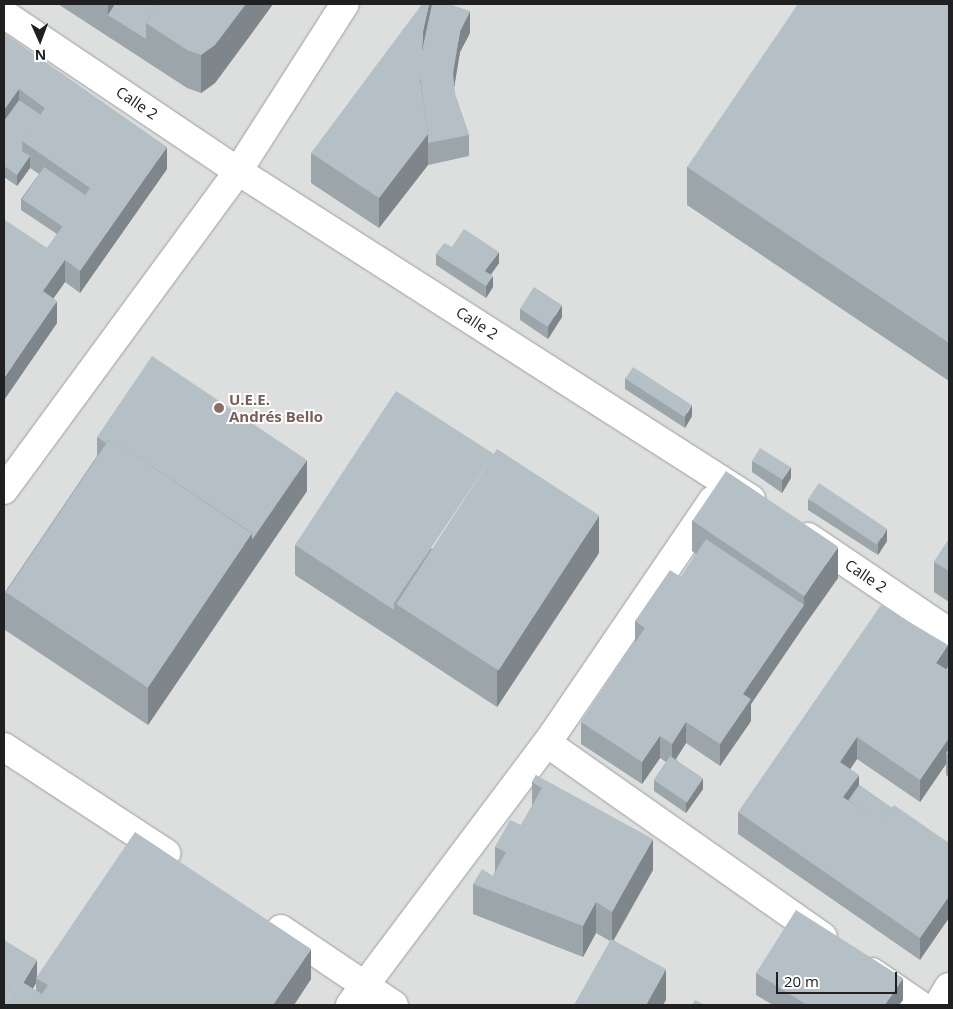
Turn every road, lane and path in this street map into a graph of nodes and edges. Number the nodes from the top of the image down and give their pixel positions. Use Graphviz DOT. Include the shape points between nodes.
graph roads {
  1 [pos="345,4"];
  2 [pos="4,14"];
  3 [pos="238,170"];
  4 [pos="726,482"];
  5 [pos="4,490"];
  6 [pos="949,632"];
  7 [pos="547,743"];
  8 [pos="4,747"];
  9 [pos="184,866"];
  10 [pos="258,914"];
  11 [pos="949,987"];
  12 [pos="358,995"];
  13 [pos="394,1005"];
  14 [pos="920,1005"];
  15 [pos="938,1005"];
  1 -- 3 [label="street"];
  2 -- 3 [label="street, Calle 2"];
  3 -- 4 [label="street, Calle 2"];
  3 -- 5 [label="street"];
  4 -- 6 [label="street, Calle 2"];
  4 -- 7 [label="street"];
  7 -- 12 [label="street"];
  7 -- 14 [label="street"];
  8 -- 9 [label="street"];
  10 -- 12 [label="street"];
  11 -- 15 [label="street"];
  12 -- 13 [label="street"];
}
